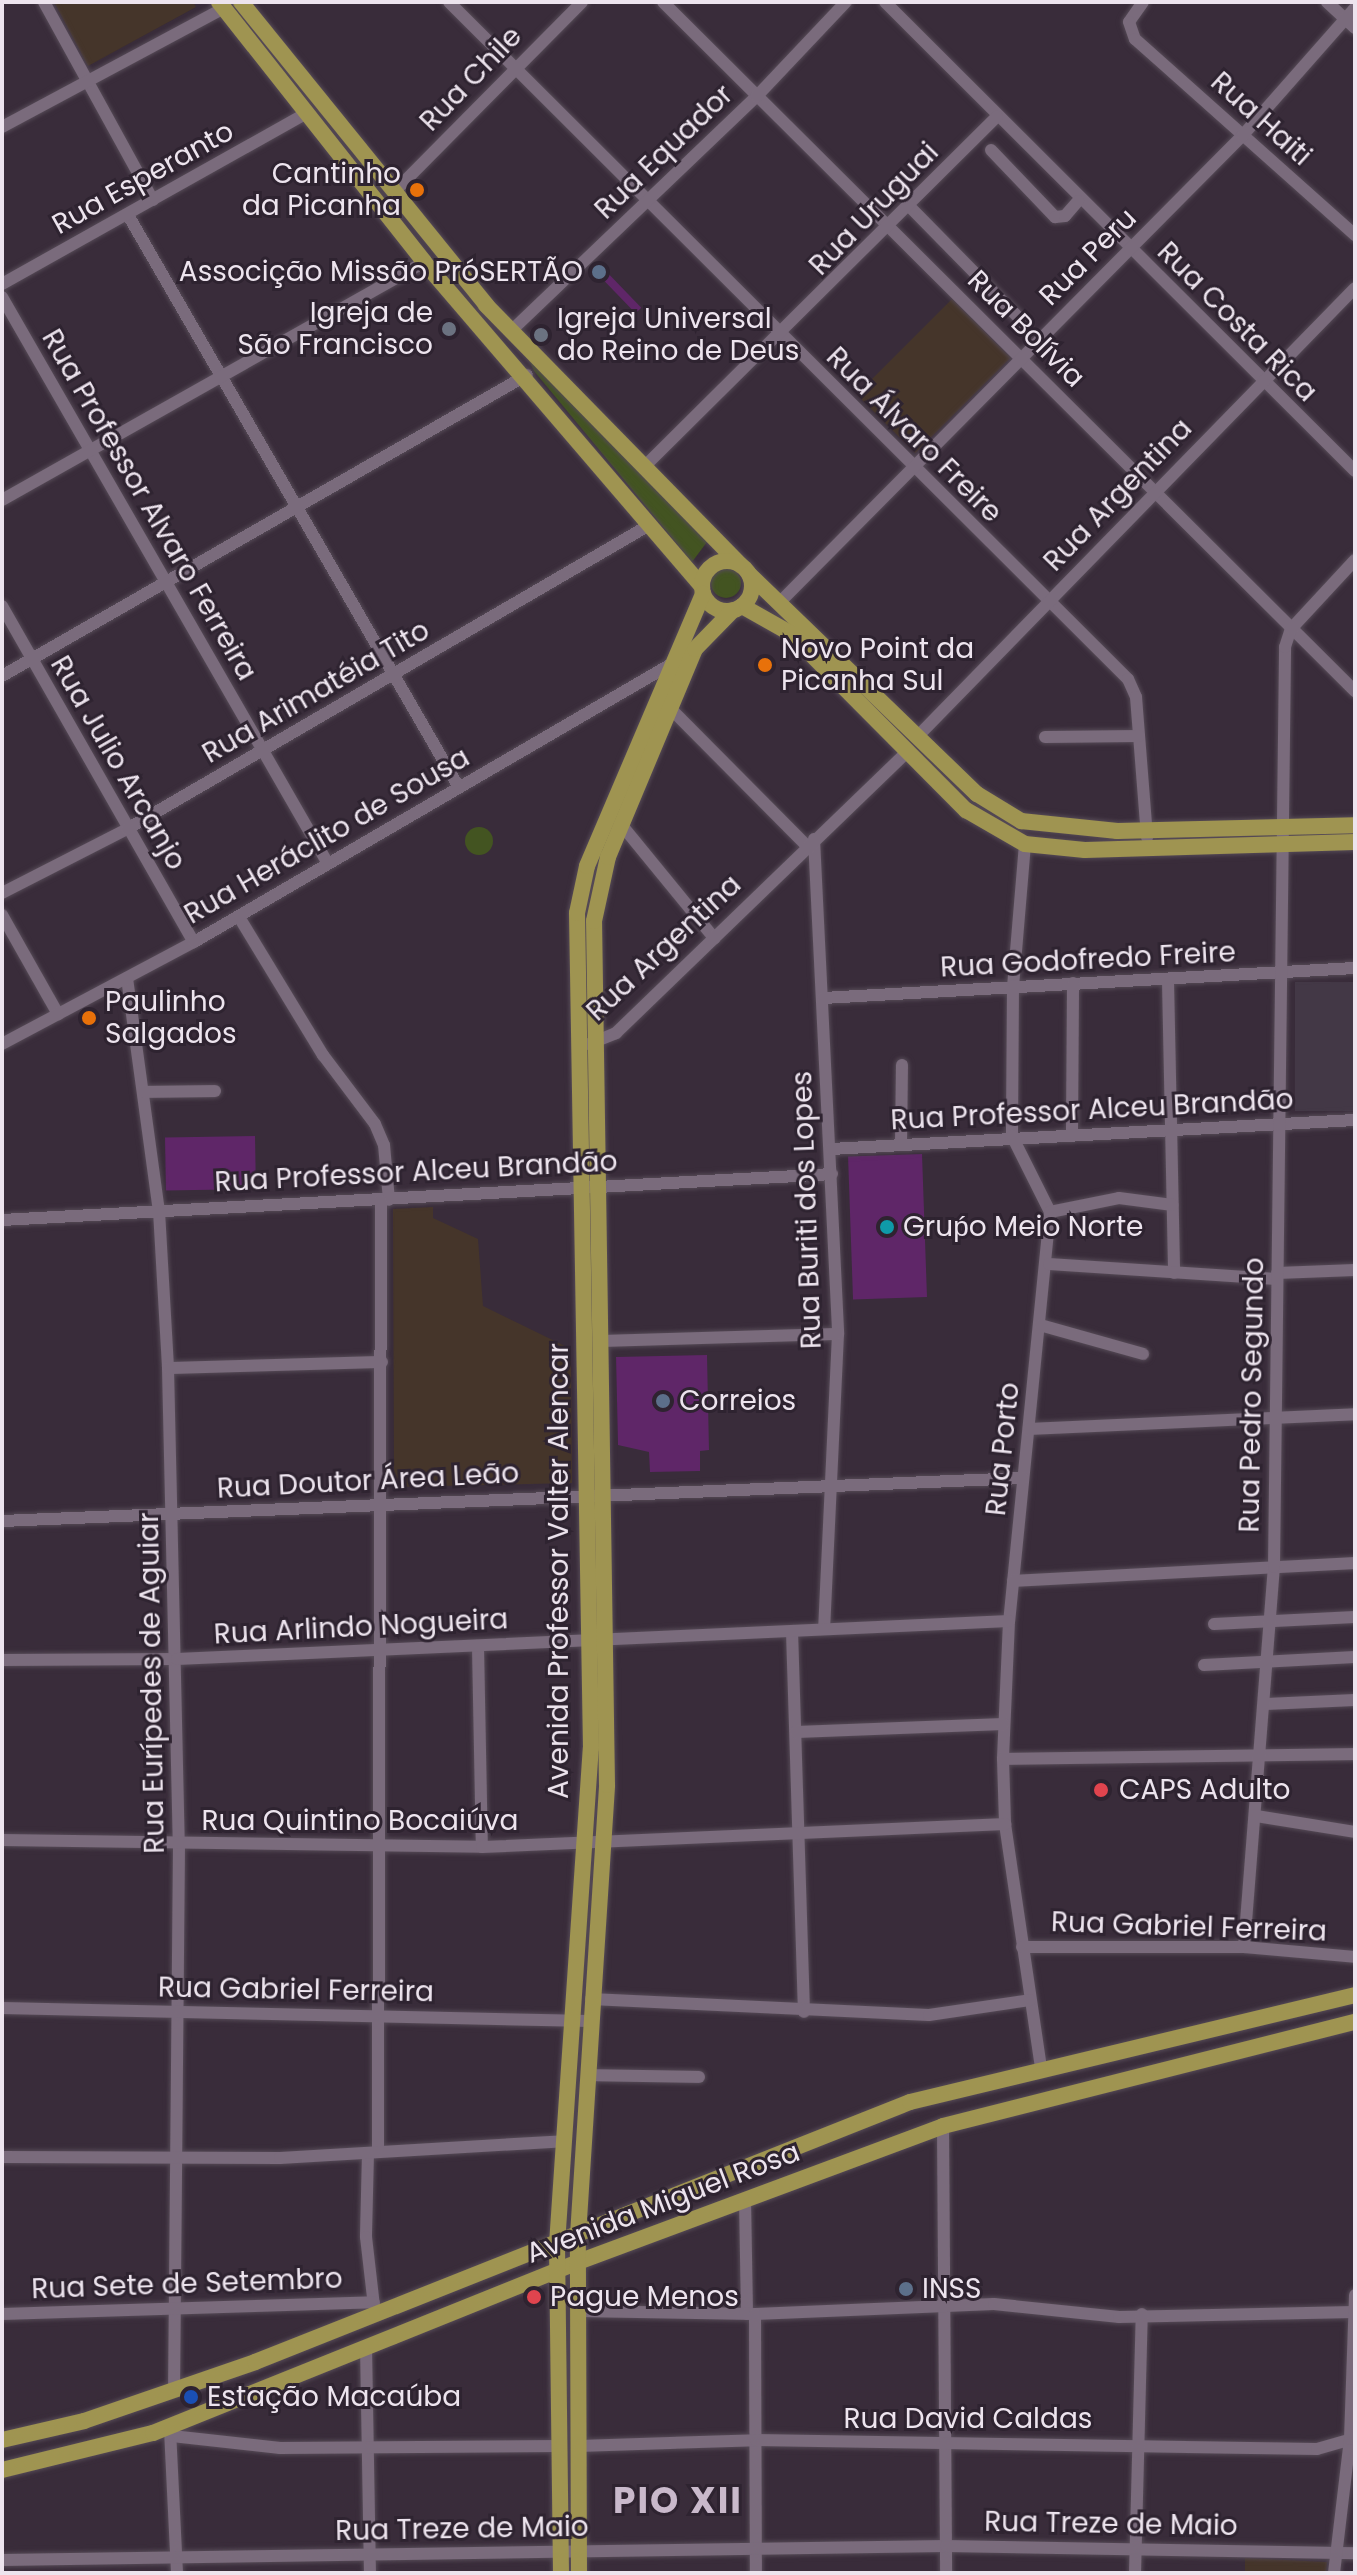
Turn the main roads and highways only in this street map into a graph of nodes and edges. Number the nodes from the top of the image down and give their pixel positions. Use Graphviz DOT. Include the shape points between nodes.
graph roads {
  1 [pos="241,2"];
  2 [pos="222,5"];
  3 [pos="745,569"];
  4 [pos="703,590"];
  5 [pos="738,608"];
  6 [pos="1355,825"];
  7 [pos="1281,834"];
  8 [pos="1147,836"];
  9 [pos="1355,842"];
  10 [pos="586,1044"];
  11 [pos="588,1187"];
  12 [pos="594,1494"];
  13 [pos="594,1844"];
  14 [pos="1355,1995"];
  15 [pos="582,2020"];
  16 [pos="1355,2022"];
  17 [pos="578,2235"];
  18 [pos="557,2244"];
  19 [pos="578,2262"];
  20 [pos="557,2271"];
  21 [pos="2,2440"];
  22 [pos="2,2470"];
  23 [pos="561,2573"];
  24 [pos="579,2573"];
  1 -- 3 [label="main road" via="511,331"];
  2 -- 4 [label="main road" via="424,262 527,375"];
  3 -- 4 [label="main road" via="719,562"];
  3 -- 5 [label="main road" via="752,587"];
  3 -- 8 [label="main road" via="977,794 1021,821"];
  4 -- 5 [label="main road" via="718,609"];
  4 -- 10 [label="main road, Avenida Professor Valter Alencar" via="580,887"];
  5 -- 8 [label="main road" via="790,633 966,810 1025,844 1085,850"];
  5 -- 10 [label="main road, Avenida Professor Valter Alencar" via="695,649 620,823 594,921"];
  6 -- 7 [label="main road"];
  7 -- 8 [label="main road"];
  7 -- 9 [label="main road"];
  10 -- 11 [label="main road, Avenida Professor Valter Alencar"];
  11 -- 12 [label="main road, Avenida Professor Valter Alencar"];
  11 -- 12 [label="main road, Avenida Professor Valter Alencar" via="599,1341"];
  12 -- 13 [label="main road, Avenida Professor Valter Alencar"];
  13 -- 15 [label="main road, Avenida Professor Valter Alencar"];
  13 -- 15 [label="main road, Avenida Professor Valter Alencar" via="591,1999"];
  14 -- 17 [label="main road, Avenida Miguel Rosa" via="910,2102"];
  15 -- 17 [label="main road, Avenida Professor Valter Alencar" via="587,2075"];
  15 -- 18 [label="main road, Avenida Professor Valter Alencar" via="563,2141"];
  16 -- 19 [label="main road, Avenida Miguel Rosa" via="943,2126"];
  17 -- 18 [label="main road, Avenida Miguel Rosa"];
  17 -- 19 [label="main road, Avenida Professor Valter Alencar"];
  18 -- 20 [label="main road, Avenida Professor Valter Alencar"];
  18 -- 21 [label="main road, Avenida Miguel Rosa" via="375,2307 174,2391"];
  19 -- 20 [label="main road, Avenida Miguel Rosa"];
  19 -- 24 [label="main road, Avenida Professor Valter Alencar"];
  20 -- 22 [label="main road, Avenida Miguel Rosa" via="170,2431"];
  20 -- 23 [label="main road, Avenida Professor Valter Alencar"];
}
